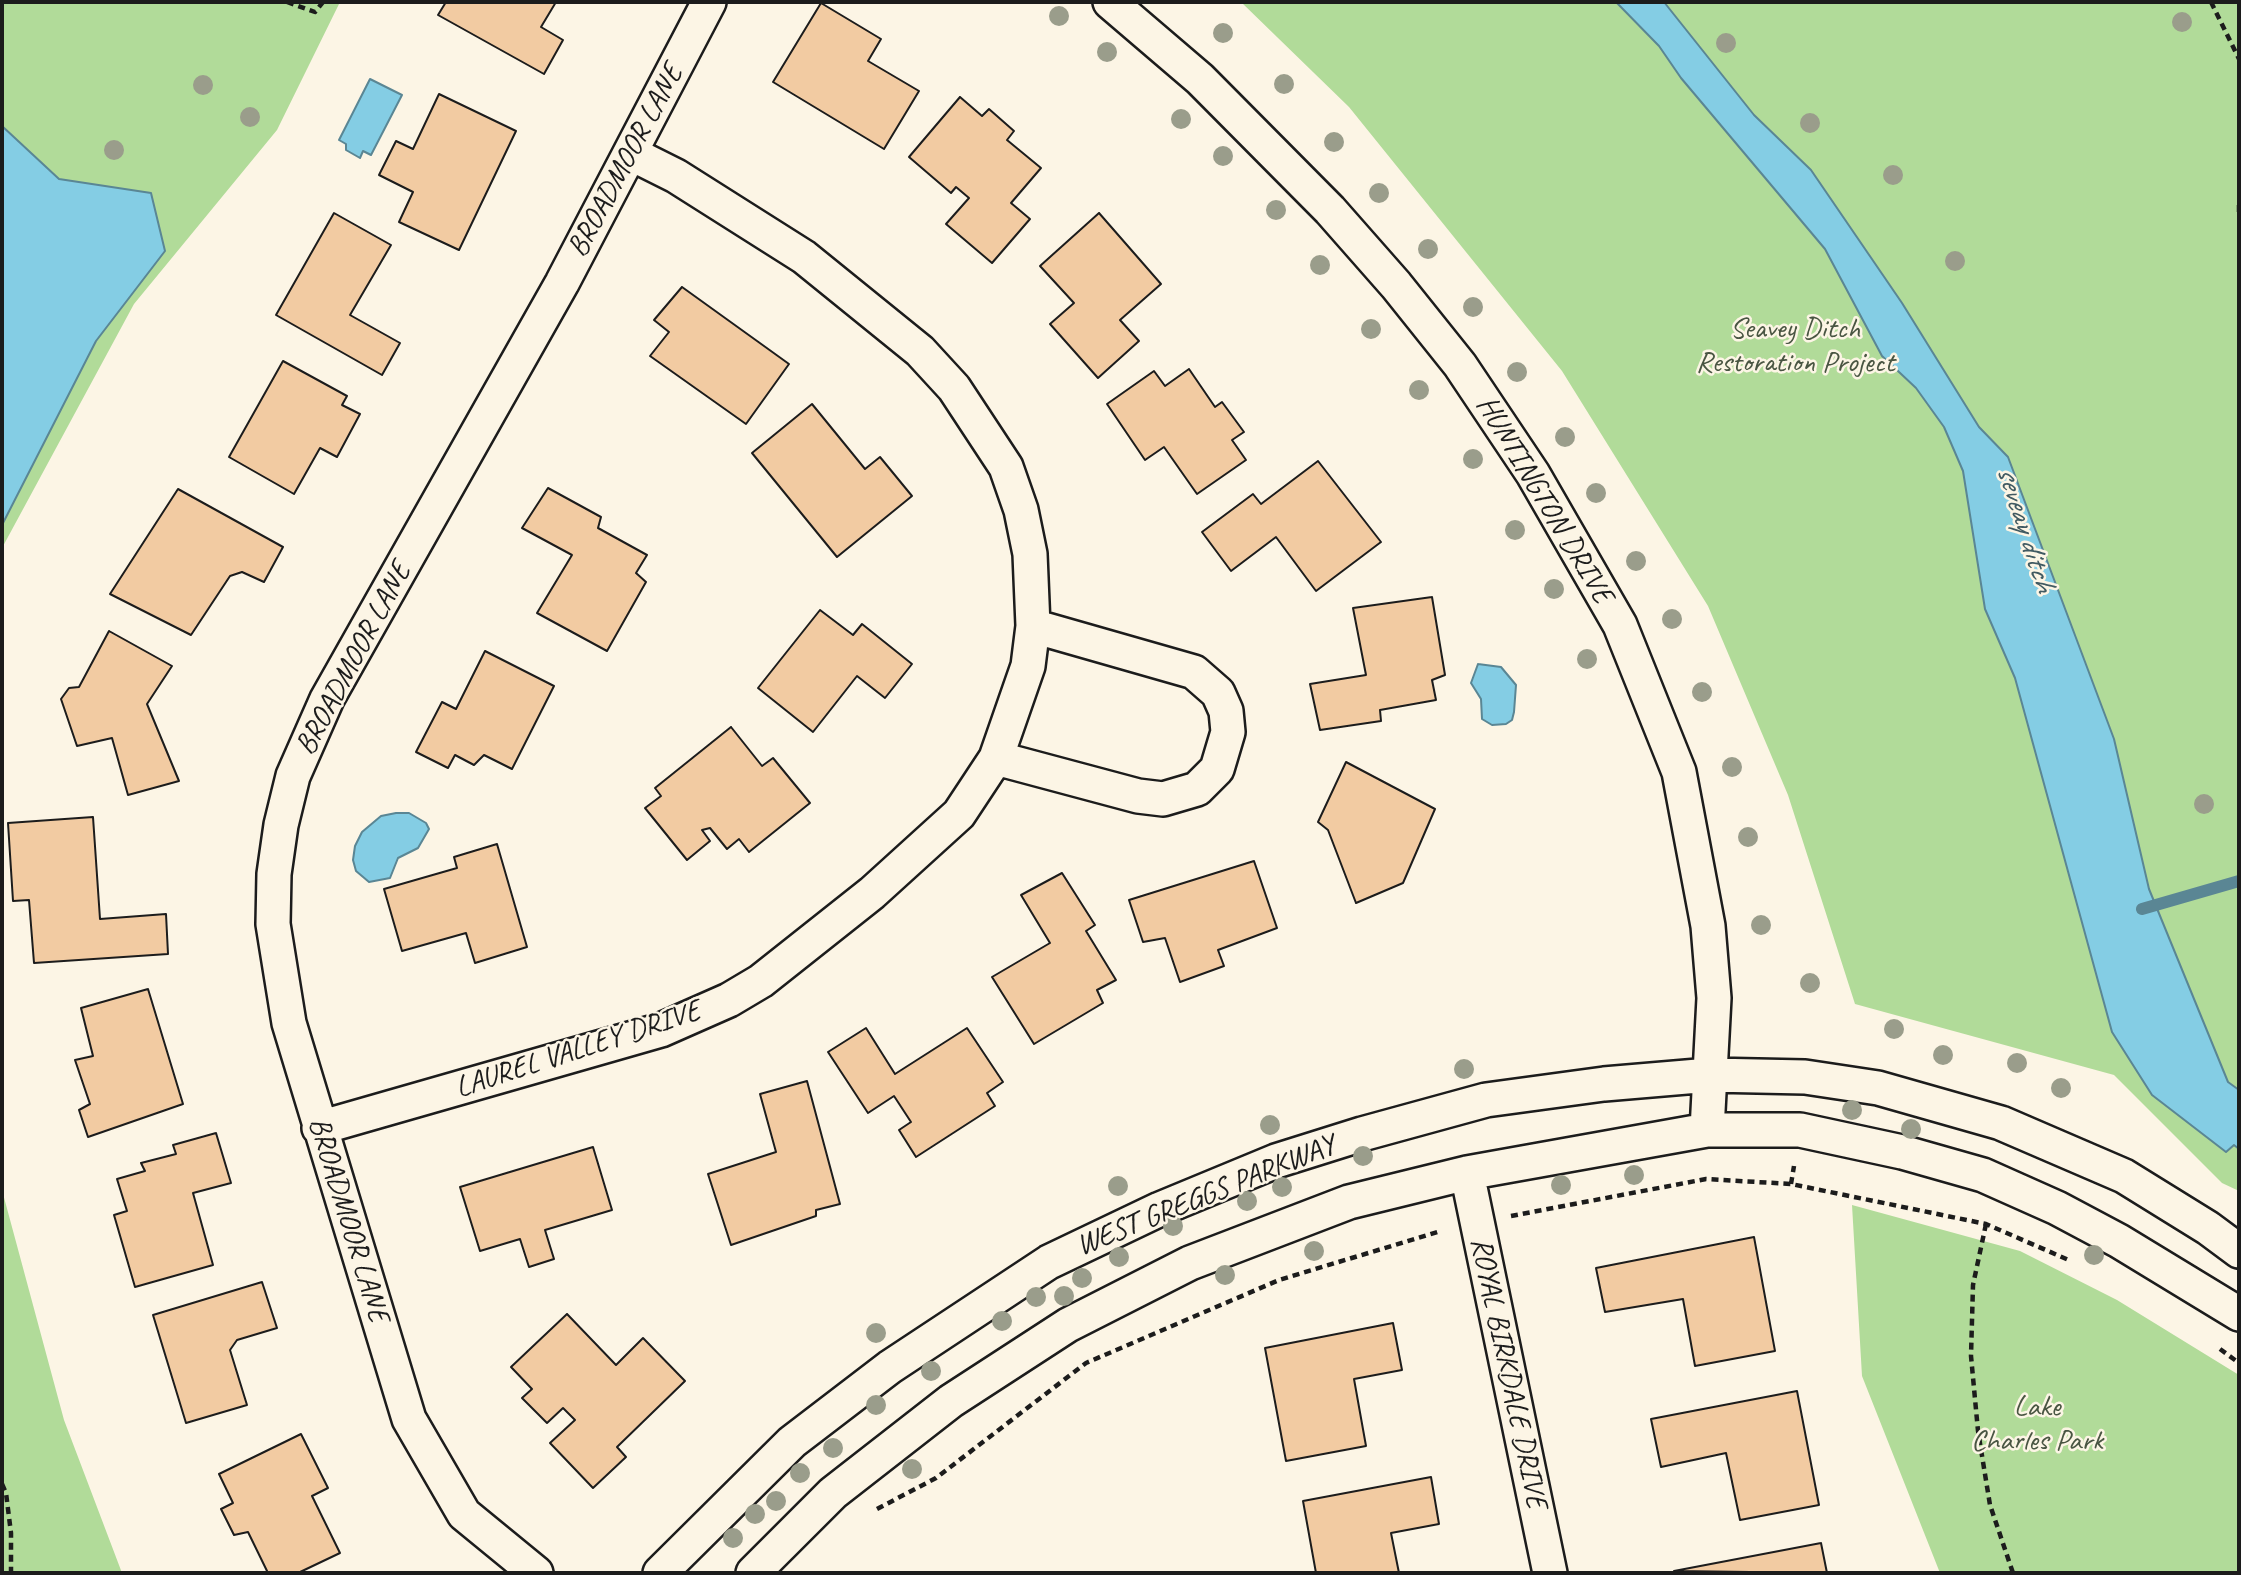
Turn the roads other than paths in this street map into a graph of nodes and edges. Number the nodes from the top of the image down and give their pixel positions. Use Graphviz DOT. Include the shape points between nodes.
graph roads {
  1 [pos="709,2"];
  2 [pos="1110,2"];
  3 [pos="630,153"];
  4 [pos="1033,626"];
  5 [pos="996,758"];
  6 [pos="1710,1075"];
  7 [pos="320,1128"];
  8 [pos="1707,1130"];
  9 [pos="1467,1173"];
  10 [pos="2239,1251"];
  11 [pos="2239,1314"];
  12 [pos="536,1573"];
  13 [pos="660,1573"];
  14 [pos="753,1573"];
  15 [pos="1550,1573"];
  1 -- 3 [label="street, BROADMOOR LANE"];
  2 -- 6 [label="street, HUNTINGTON DRIVE" via="1200,79 1330,210 1396,285 1460,365 1526,463 1620,625 1679,772 1708,926 1714,998"];
  3 -- 4 [label="street, LAUREL VALLEY DRIVE" via="676,176 804,257 920,351 954,388 1006,467 1021,510 1030,554"];
  3 -- 7 [label="street, BROADMOOR LANE" via="562,283 327,699 293,776 276,862 274,925 289,1023"];
  4 -- 5 [label="street, LAUREL VALLEY DRIVE" via="1028,666"];
  4 -- 5 [label="street" via="1194,672 1218,693 1228,732 1217,769 1197,789 1163,799"];
  5 -- 7 [label="street, LAUREL VALLEY DRIVE" via="959,814 873,893 761,981 729,1000 661,1030"];
  6 -- 8 [label="street, HUNTINGTON DRIVE"];
  6 -- 10 [label="street, WEST GREGGS PARKWAY" via="1805,1077 1878,1088 2001,1123 2124,1176"];
  6 -- 13 [label="street, WEST GREGGS PARKWAY" via="1486,1100 1362,1133 1160,1209 1062,1256 958,1319 792,1442"];
  7 -- 12 [label="street, BROADMOOR LANE" via="409,1419 464,1514"];
  8 -- 9 [label="street, WEST GREGGS PARKWAY"];
  8 -- 11 [label="street, WEST GREGGS PARKWAY" via="1800,1130 1983,1175 2119,1241"];
  9 -- 14 [label="street, WEST GREGGS PARKWAY" via="1349,1202 1190,1263 1068,1325 951,1401 833,1493"];
  9 -- 15 [label="street, ROYAL BIRKDALE DRIVE"];
}
